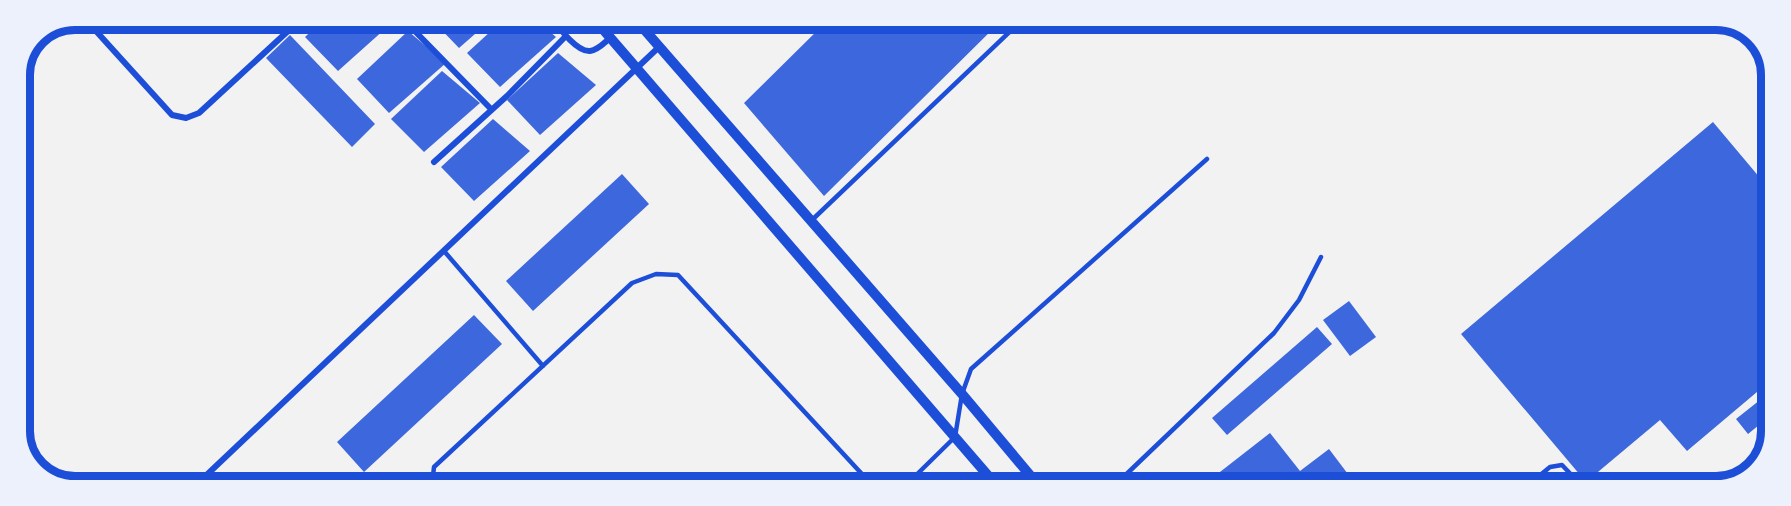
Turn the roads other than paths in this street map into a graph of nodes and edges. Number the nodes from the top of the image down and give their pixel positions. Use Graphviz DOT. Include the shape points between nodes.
graph roads {
  1 [pos="95,30"];
  2 [pos="289,30"];
  3 [pos="414,30"];
  4 [pos="562,30"];
  5 [pos="603,30"];
  6 [pos="645,30"];
  7 [pos="1012,30"];
  8 [pos="566,36"];
  9 [pos="610,38"];
  10 [pos="659,47"];
  11 [pos="637,69"];
  12 [pos="491,109"];
  13 [pos="1207,159"];
  14 [pos="434,162"];
  15 [pos="810,222"];
  16 [pos="444,251"];
  17 [pos="1321,257"];
  18 [pos="543,366"];
  19 [pos="962,394"];
  20 [pos="955,437"];
  21 [pos="206,476"];
  22 [pos="433,476"];
  23 [pos="864,476"];
  24 [pos="914,476"];
  25 [pos="988,476"];
  26 [pos="1031,476"];
  27 [pos="1124,476"];
  28 [pos="1539,476"];
  29 [pos="1572,476"];
  1 -- 2 [label="street" via="172,115 186,118 199,113"];
  3 -- 12 [label="street"];
  4 -- 8 [label="street"];
  5 -- 9 [label="street"];
  6 -- 10 [label="street"];
  7 -- 15 [label="lane"];
  8 -- 9 [label="street" via="584,51 600,48"];
  8 -- 12 [label="street"];
  9 -- 11 [label="street"];
  10 -- 11 [label="street"];
  10 -- 15 [label="street"];
  11 -- 16 [label="street"];
  11 -- 20 [label="street"];
  12 -- 14 [label="street"];
  13 -- 19 [label="lane" via="971,369"];
  15 -- 19 [label="street"];
  16 -- 18 [label="lane"];
  16 -- 21 [label="street"];
  17 -- 27 [label="lane" via="1299,300 1274,333"];
  18 -- 22 [label="lane" via="434,467"];
  18 -- 23 [label="lane" via="632,283 656,274 678,275"];
  19 -- 20 [label="lane"];
  19 -- 26 [label="street"];
  20 -- 24 [label="lane"];
  20 -- 25 [label="street"];
  28 -- 29 [label="lane" via="1550,467 1562,465"];
}
